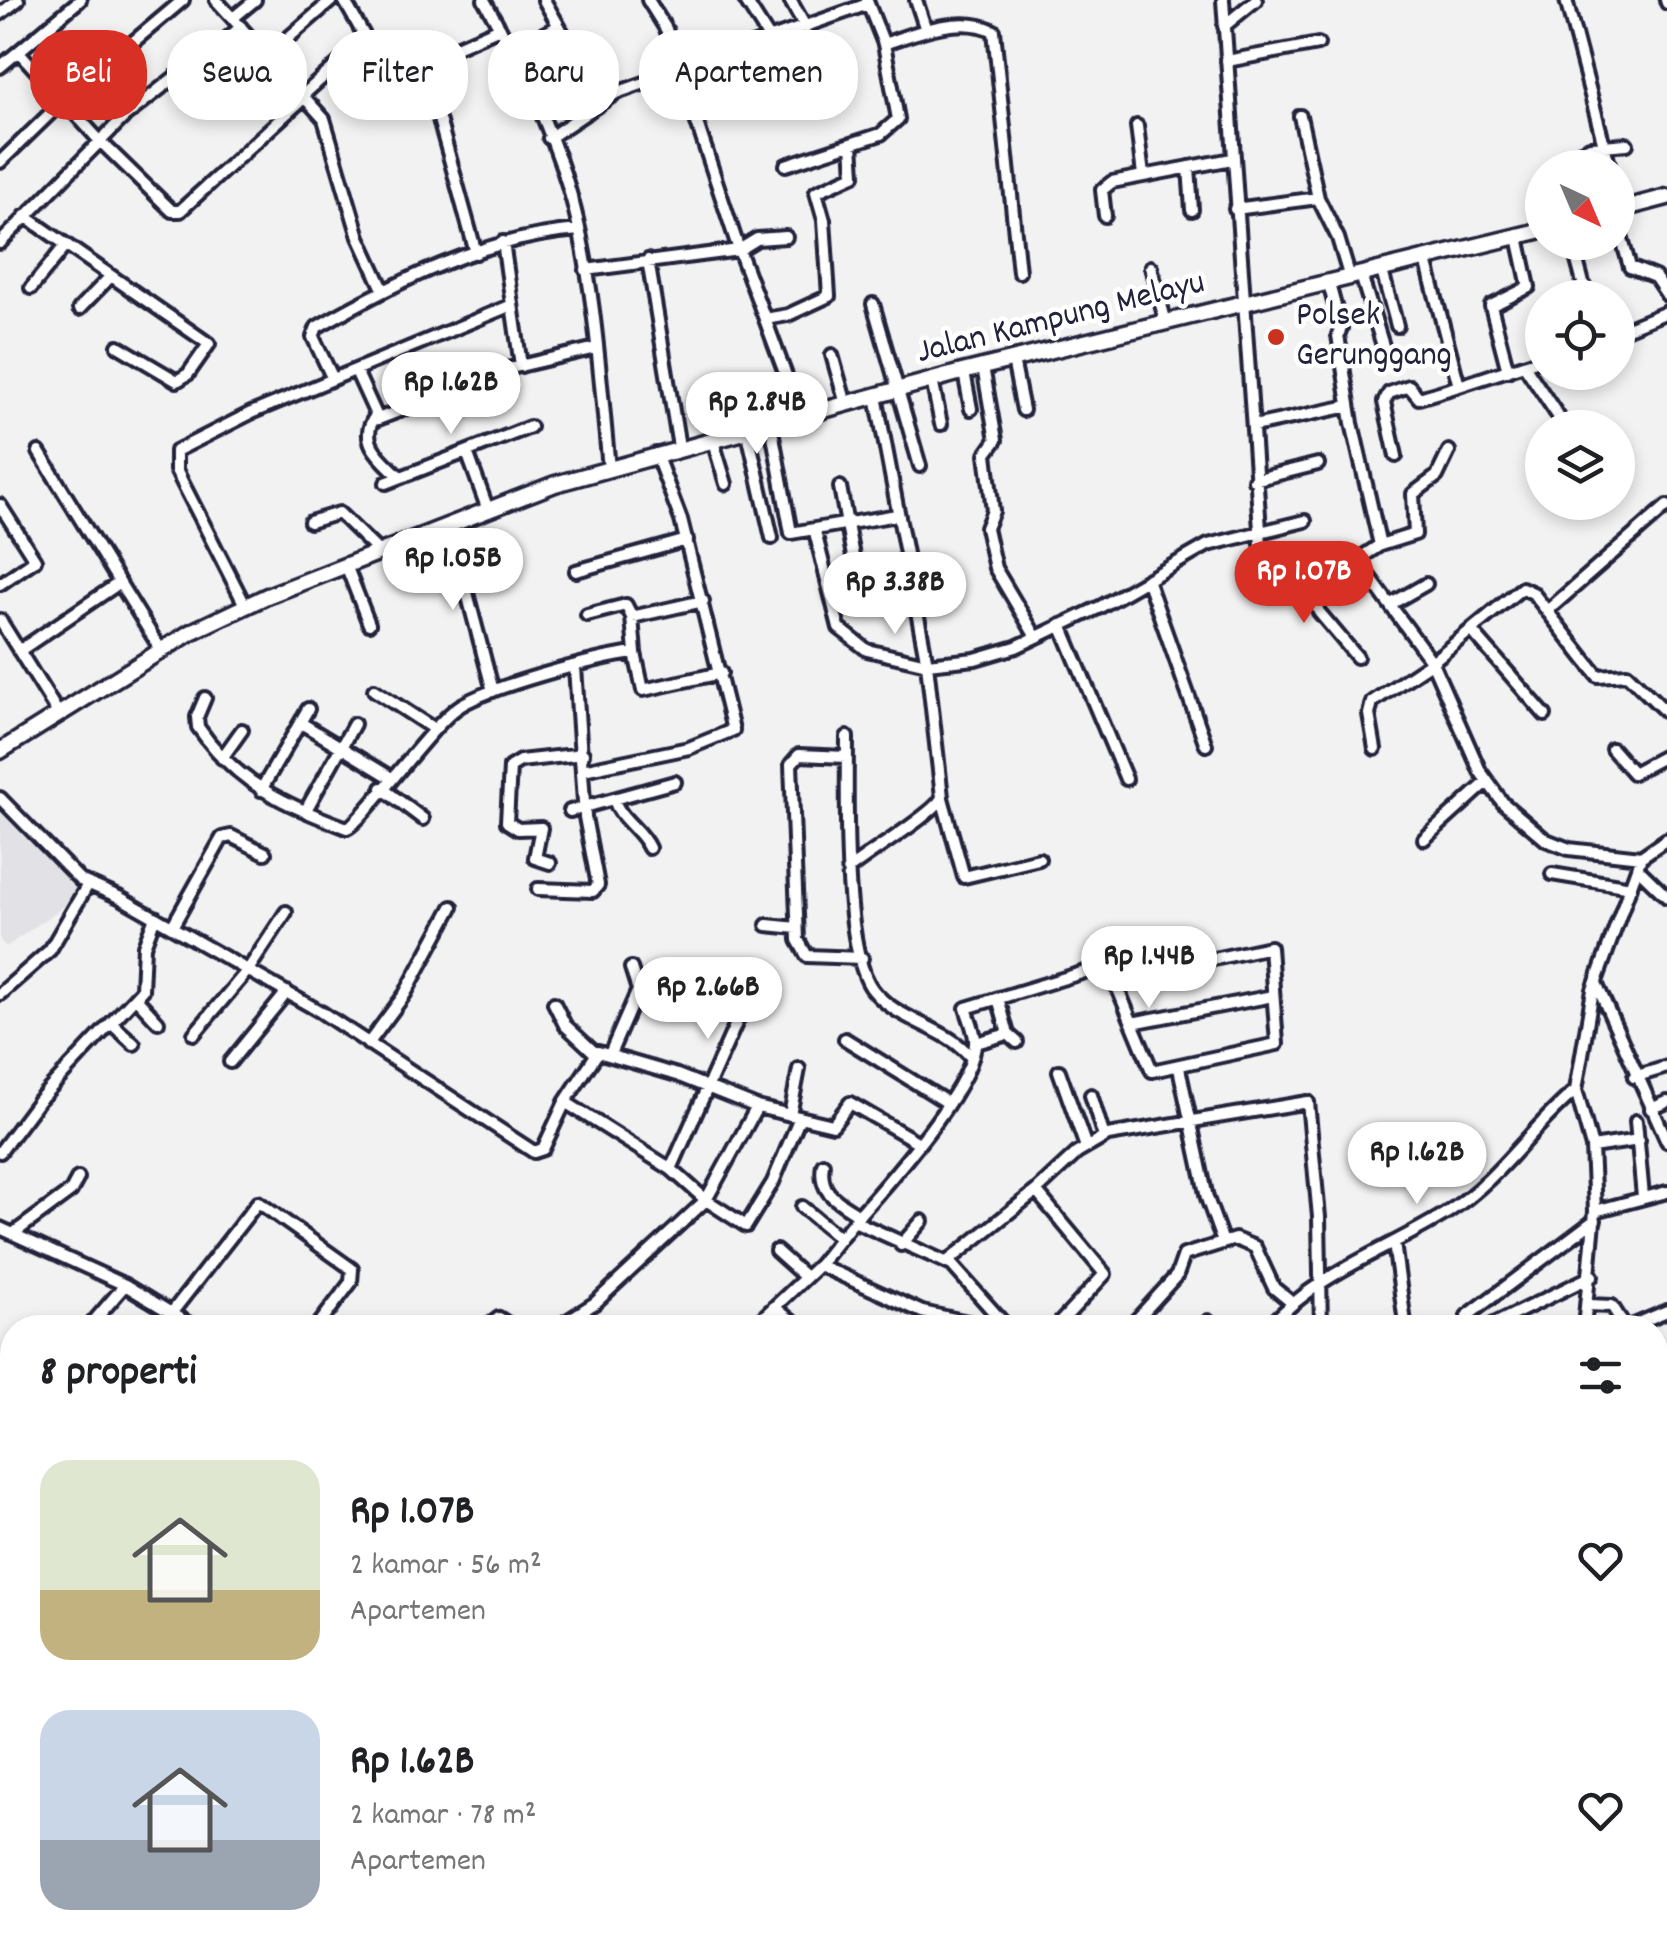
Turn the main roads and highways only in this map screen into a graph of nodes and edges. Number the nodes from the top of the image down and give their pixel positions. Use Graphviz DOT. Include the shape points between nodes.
graph roads {
  1 [pos="1667,197"];
  2 [pos="1635,202"];
  3 [pos="1525,235"];
  4 [pos="0,751"];
  1 -- 2 [label="main road"];
  3 -- 4 [label="main road, Jalan Kampung Melayu" via="983,367 609,468 246,606 161,650"];
}
